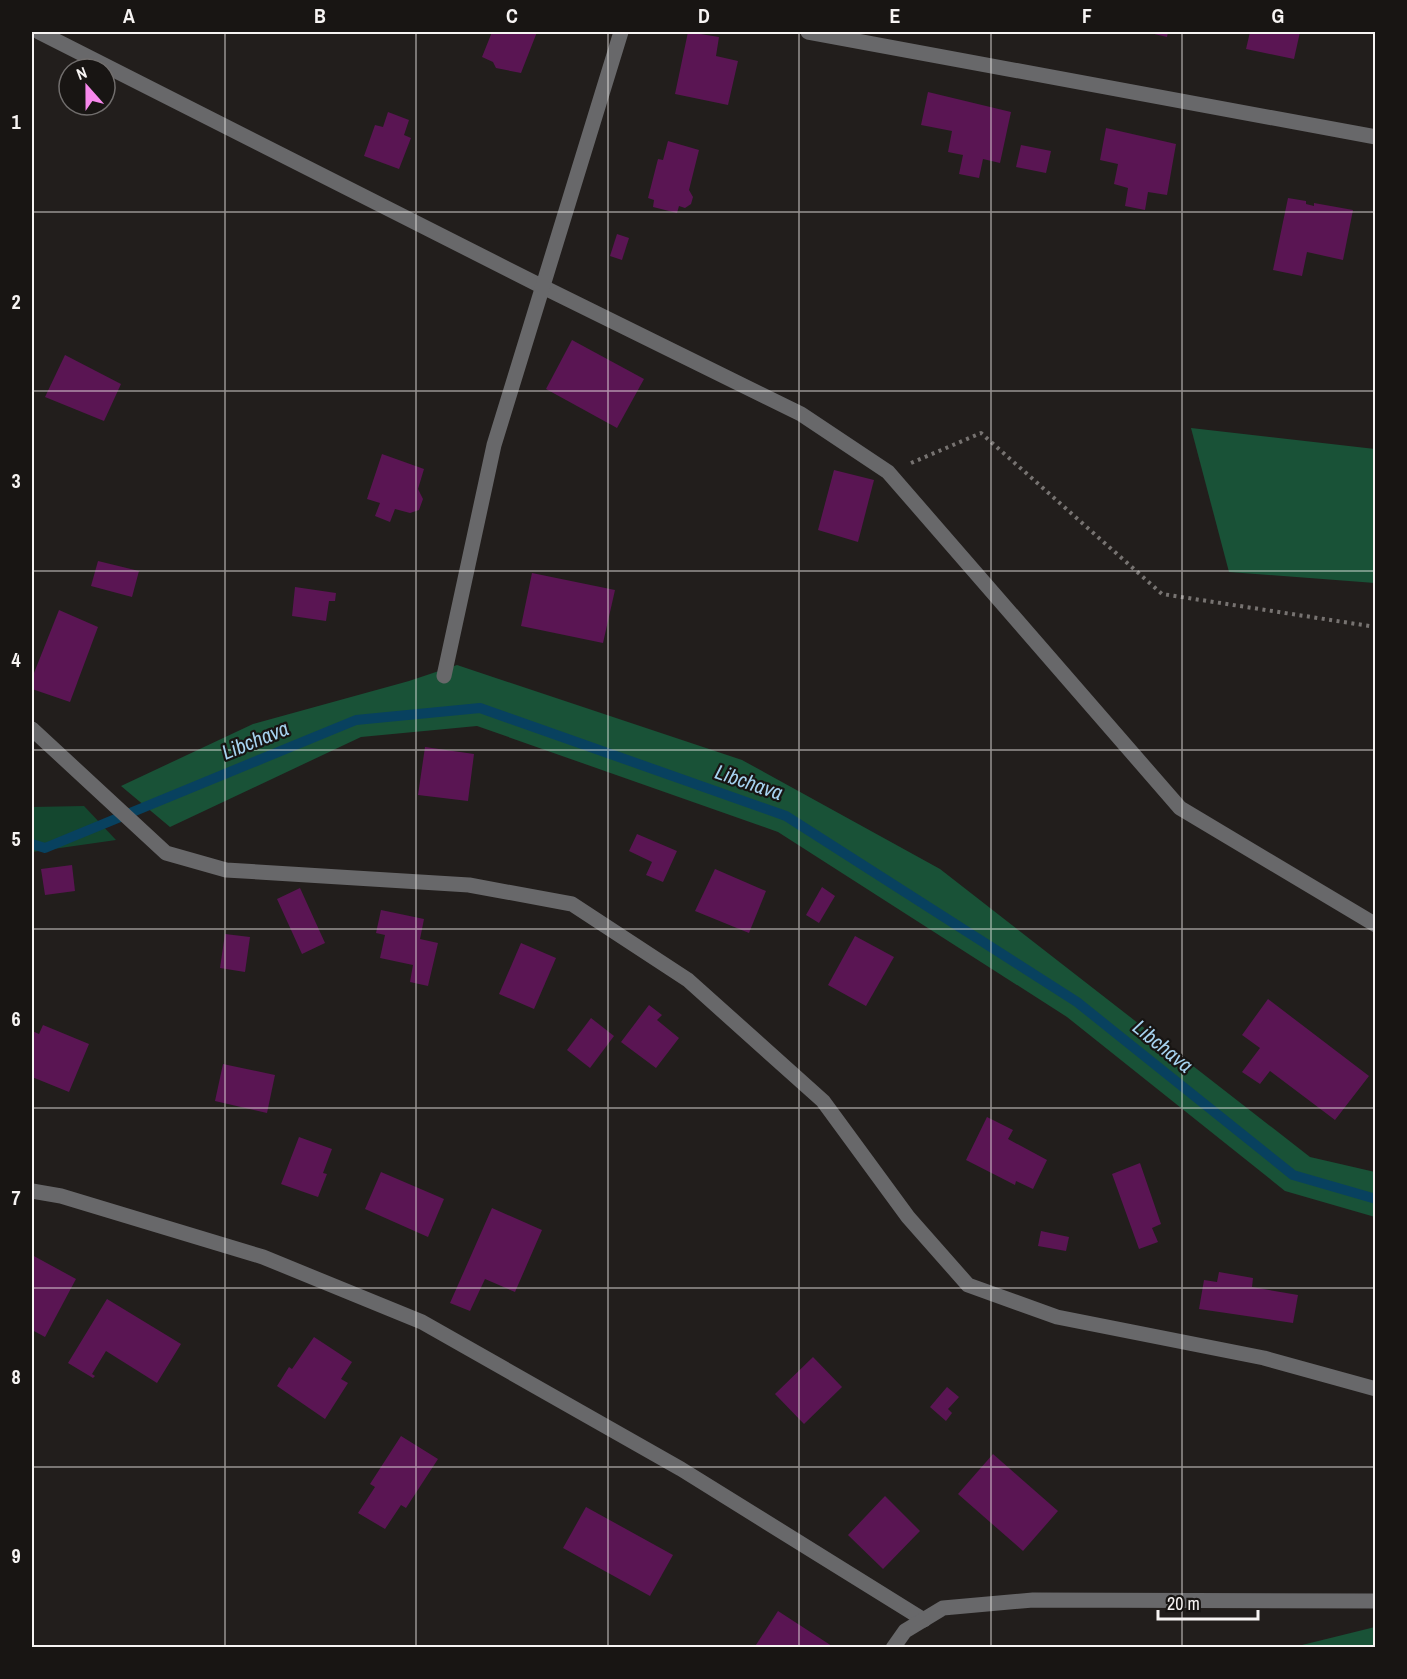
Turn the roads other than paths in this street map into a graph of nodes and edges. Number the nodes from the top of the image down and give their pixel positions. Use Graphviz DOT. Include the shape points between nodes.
graph roads {
  1 [pos="39,32"];
  2 [pos="621,32"];
  3 [pos="808,32"];
  4 [pos="1376,137"];
  5 [pos="541,286"];
  6 [pos="444,676"];
  7 [pos="32,729"];
  8 [pos="1376,925"];
  9 [pos="32,1191"];
  10 [pos="1376,1389"];
  11 [pos="1376,1601"];
  12 [pos="924,1620"];
  13 [pos="893,1647"];
  1 -- 5 [label="street"];
  2 -- 5 [label="street"];
  3 -- 4 [label="street"];
  5 -- 6 [label="street" via="494,445"];
  5 -- 8 [label="street" via="801,414 888,472 1180,808"];
  7 -- 10 [label="street" via="166,853 226,870 469,885 572,904 688,980 823,1101 908,1217 968,1285 1057,1317 1264,1358"];
  9 -- 12 [label="street" via="61,1196 263,1257 422,1322 681,1469"];
  11 -- 12 [label="street" via="1033,1600 943,1608"];
  12 -- 13 [label="street" via="905,1631"];
}
